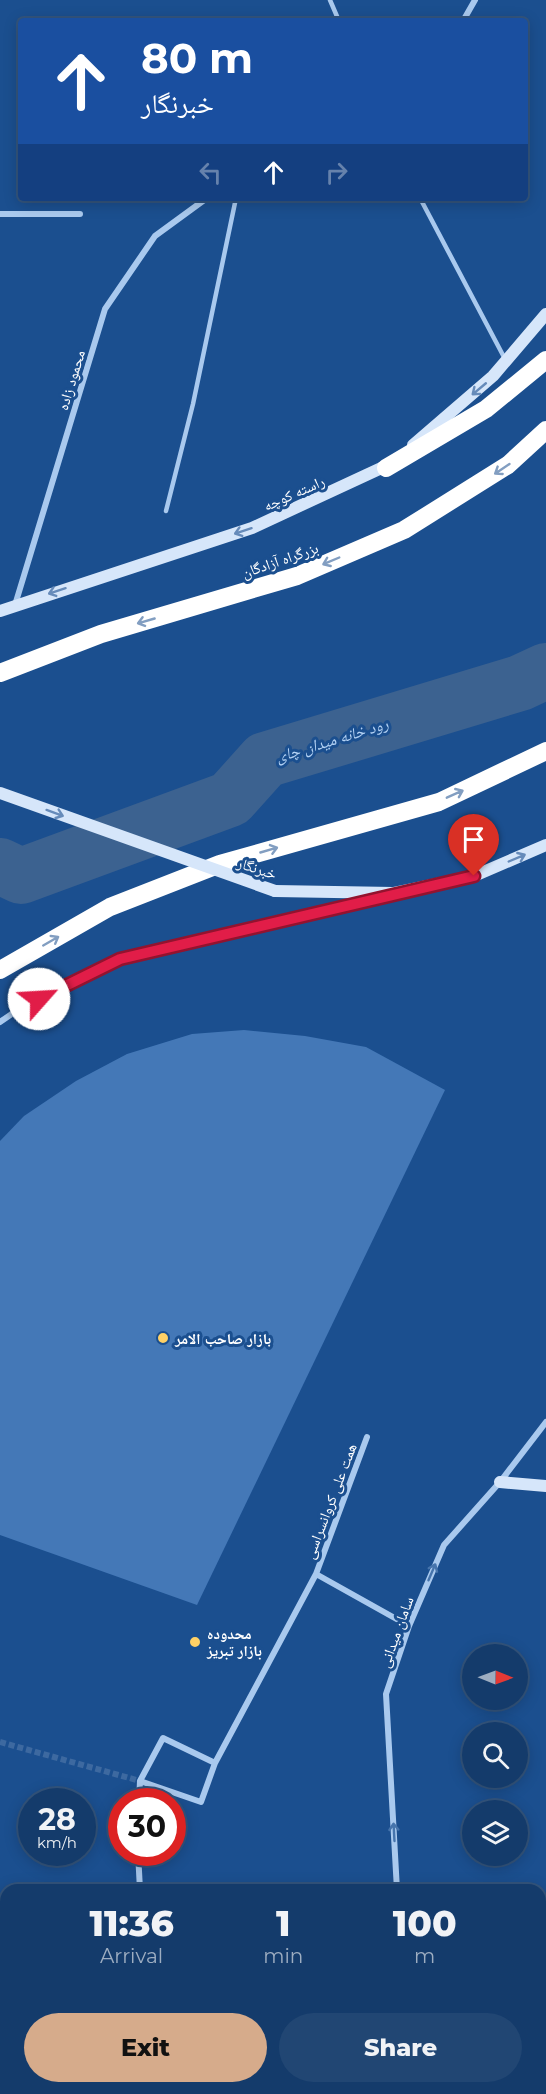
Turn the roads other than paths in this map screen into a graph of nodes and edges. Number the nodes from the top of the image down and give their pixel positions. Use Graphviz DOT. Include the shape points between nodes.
graph roads {
  1 [pos="330,0"];
  2 [pos="475,0"];
  3 [pos="338,18"];
  4 [pos="465,18"];
  5 [pos="203,201"];
  6 [pos="235,201"];
  7 [pos="422,201"];
  8 [pos="0,214"];
  9 [pos="81,214"];
  10 [pos="546,314"];
  11 [pos="546,360"];
  12 [pos="506,361"];
  13 [pos="546,430"];
  14 [pos="386,468"];
  15 [pos="166,511"];
  16 [pos="15,605"];
  17 [pos="0,611"];
  18 [pos="0,673"];
  19 [pos="546,752"];
  20 [pos="0,793"];
  21 [pos="546,846"];
  22 [pos="393,893"];
  23 [pos="0,970"];
  24 [pos="0,1022"];
  25 [pos="546,1422"];
  26 [pos="367,1437"];
  27 [pos="500,1482"];
  28 [pos="546,1486"];
  29 [pos="315,1574"];
  30 [pos="409,1626"];
  31 [pos="215,1763"];
  32 [pos="140,1781"];
  33 [pos="140,1788"];
  34 [pos="139,1866"];
  35 [pos="140,1884"];
  36 [pos="397,1884"];
  1 -- 3 [label="lane"];
  2 -- 4 [label="street"];
  5 -- 16 [label="street, محمود زاده" via="155,236 105,309"];
  6 -- 15 [label="lane"];
  7 -- 12 [label="lane"];
  8 -- 9 [label="street"];
  10 -- 12 [label="main road, راسته کوچه"];
  11 -- 14 [label="highway" via="486,409"];
  12 -- 14 [label="main road, راسته کوچه, one-way"];
  13 -- 18 [label="highway, بزرگراه آزادگان, one-way" via="508,465 404,530 297,576 101,634"];
  14 -- 16 [label="main road, راسته کوچه, one-way" via="252,528"];
  16 -- 17 [label="main road, راسته کوچه"];
  23 -- 19 [label="highway, one-way" via="110,907 220,864 439,802"];
  20 -- 22 [label="main road, خبرنگار, one-way, bridge" via="275,891"];
  22 -- 21 [label="main road, خبرنگار, one-way" via="474,876"];
  22 -- 24 [label="street" via="120,959"];
  25 -- 27 [label="street, سامان میدانی"];
  26 -- 29 [label="street, همت علی کروانسراسی"];
  27 -- 28 [label="main road"];
  30 -- 27 [label="street, سامان میدانی, one-way" via="444,1545"];
  29 -- 30 [label="street"];
  29 -- 31 [label="street, همت علی کروانسراسی"];
  36 -- 30 [label="street, سامان میدانی, one-way" via="386,1695"];
  31 -- 32 [label="street, همت علی کروانسراسی" via="201,1802"];
  31 -- 32 [label="street" via="163,1738"];
  32 -- 33 [label="street"];
  34 -- 35 [label="street"];
}
